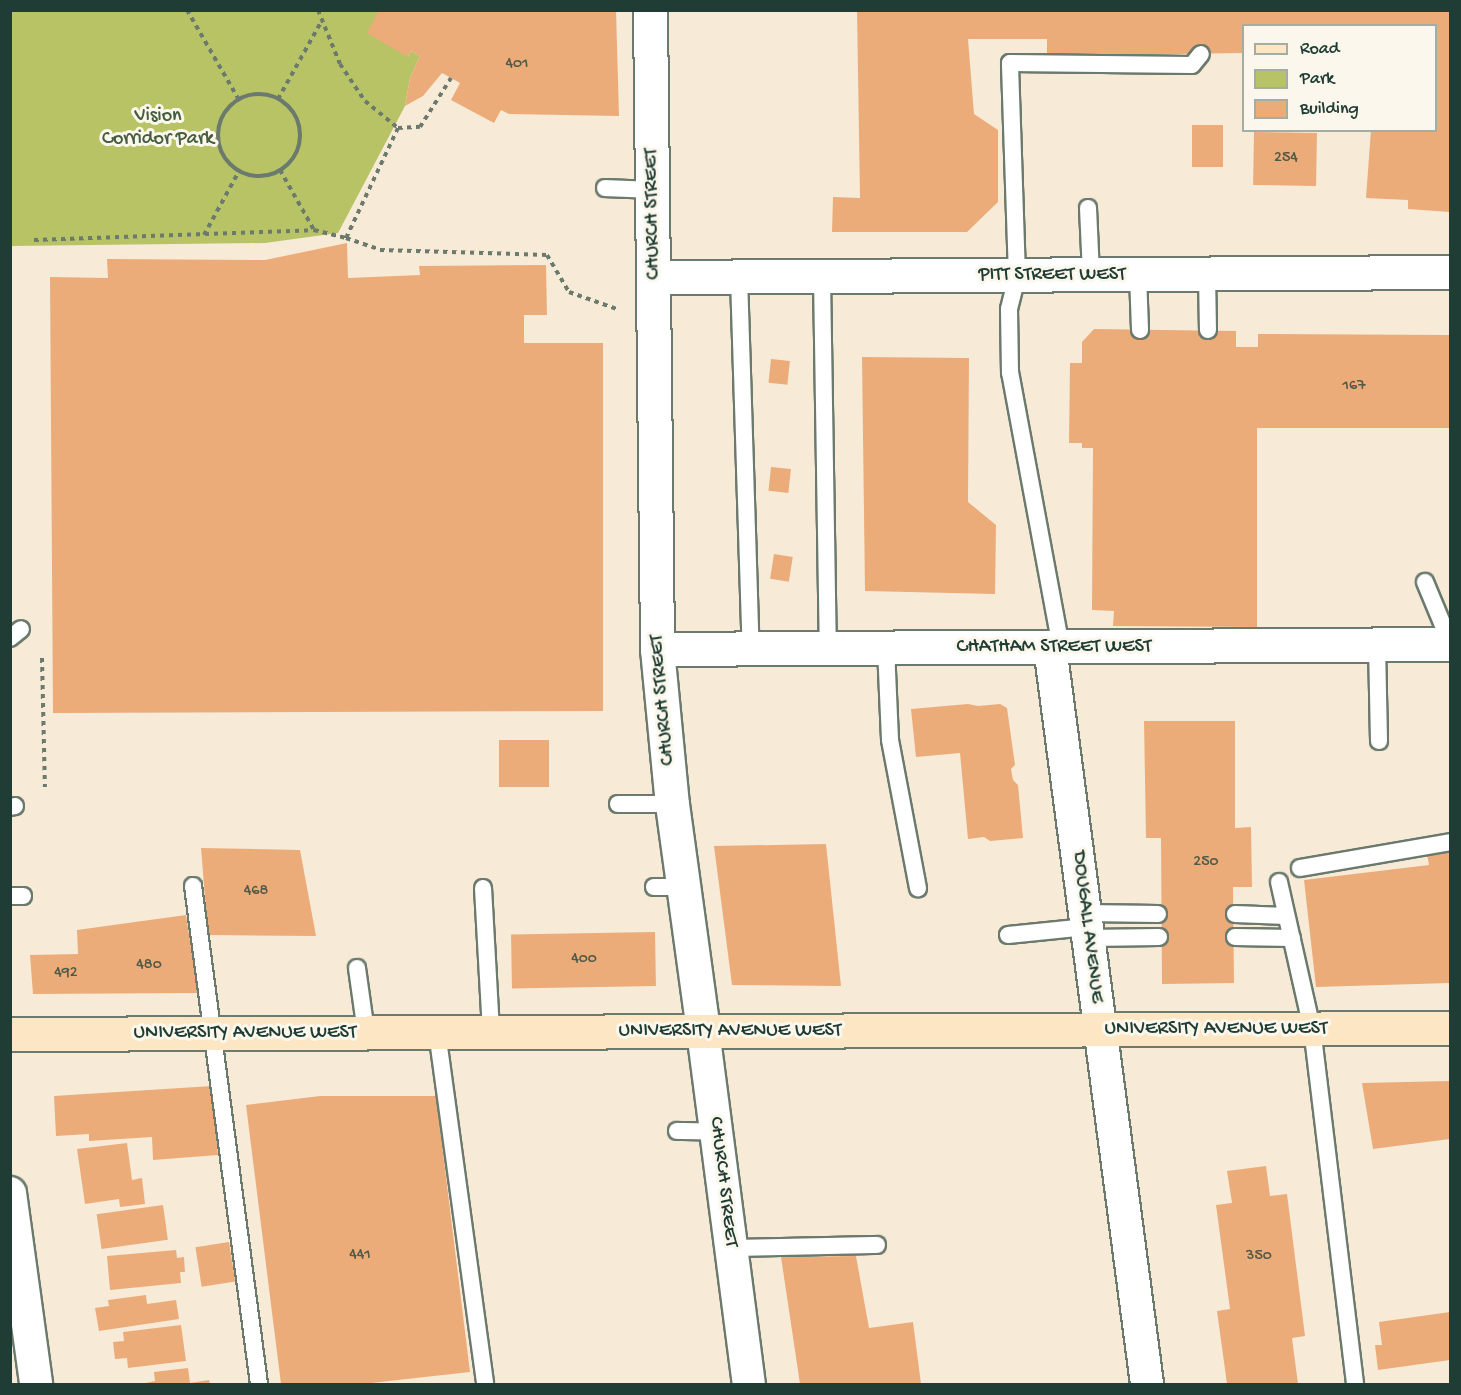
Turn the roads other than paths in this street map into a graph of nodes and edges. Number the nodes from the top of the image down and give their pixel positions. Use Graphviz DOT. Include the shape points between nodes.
graph roads {
  1 [pos="650,10"];
  2 [pos="1201,54"];
  3 [pos="605,188"];
  4 [pos="653,190"];
  5 [pos="1088,208"];
  6 [pos="1450,272"];
  7 [pos="1207,274"];
  8 [pos="1091,275"];
  9 [pos="1138,275"];
  10 [pos="1017,276"];
  11 [pos="654,277"];
  12 [pos="739,277"];
  13 [pos="822,277"];
  14 [pos="1140,330"];
  15 [pos="1208,330"];
  16 [pos="1425,582"];
  17 [pos="1450,643"];
  18 [pos="1377,645"];
  19 [pos="1056,647"];
  20 [pos="828,648"];
  21 [pos="886,648"];
  22 [pos="657,649"];
  23 [pos="751,649"];
  24 [pos="1379,741"];
  25 [pos="618,804"];
  26 [pos="672,804"];
  27 [pos="1450,842"];
  28 [pos="1300,868"];
  29 [pos="1279,882"];
  30 [pos="193,886"];
  31 [pos="483,888"];
  32 [pos="918,888"];
  33 [pos="1158,914"];
  34 [pos="1235,914"];
  35 [pos="1286,916"];
  36 [pos="1087,926"];
  37 [pos="1008,935"];
  38 [pos="1159,937"];
  39 [pos="1235,937"];
  40 [pos="1292,938"];
  41 [pos="357,968"];
  42 [pos="1312,1028"];
  43 [pos="1450,1028"];
  44 [pos="1100,1029"];
  45 [pos="491,1031"];
  46 [pos="703,1031"];
  47 [pos="366,1032"];
  48 [pos="437,1032"];
  49 [pos="212,1033"];
  50 [pos="10,1034"];
  51 [pos="677,1131"];
  52 [pos="716,1132"];
  53 [pos="11,1199"];
  54 [pos="877,1245"];
  55 [pos="731,1248"];
  56 [pos="36,1384"];
  57 [pos="259,1384"];
  58 [pos="485,1384"];
  59 [pos="749,1384"];
  60 [pos="1147,1384"];
  61 [pos="1354,1384"];
  1 -- 4 [label="street, CHURCH STREET"];
  2 -- 10 [label="lane" via="1192,64 1010,63"];
  3 -- 4 [label="lane"];
  4 -- 11 [label="street, CHURCH STREET"];
  5 -- 8 [label="lane"];
  6 -- 7 [label="street, PITT STREET WEST"];
  7 -- 9 [label="street, PITT STREET WEST"];
  7 -- 15 [label="lane"];
  8 -- 9 [label="street, PITT STREET WEST"];
  8 -- 10 [label="street, PITT STREET WEST"];
  9 -- 14 [label="lane"];
  10 -- 13 [label="street, PITT STREET WEST"];
  10 -- 19 [label="lane" via="1009,309 1010,373"];
  11 -- 12 [label="street, PITT STREET WEST"];
  11 -- 22 [label="street, CHURCH STREET"];
  12 -- 13 [label="street, PITT STREET WEST"];
  12 -- 23 [label="lane"];
  13 -- 20 [label="lane"];
  16 -- 17 [label="lane"];
  17 -- 18 [label="street, CHATHAM STREET WEST"];
  18 -- 19 [label="street, CHATHAM STREET WEST"];
  18 -- 24 [label="lane"];
  19 -- 21 [label="street, CHATHAM STREET WEST"];
  19 -- 36 [label="street, DOUGALL AVENUE"];
  20 -- 21 [label="street, CHATHAM STREET WEST"];
  20 -- 23 [label="street, CHATHAM STREET WEST"];
  21 -- 32 [label="lane" via="890,740"];
  22 -- 23 [label="street, CHATHAM STREET WEST"];
  22 -- 26 [label="street, CHURCH STREET"];
  25 -- 26 [label="lane"];
  26 -- 46 [label="street, CHURCH STREET" via="669,887"];
  27 -- 28 [label="lane"];
  29 -- 35 [label="lane"];
  30 -- 49 [label="lane"];
  31 -- 45 [label="lane"];
  33 -- 36 [label="lane"];
  34 -- 35 [label="lane"];
  35 -- 40 [label="lane"];
  36 -- 37 [label="lane"];
  36 -- 38 [label="lane"];
  36 -- 44 [label="street, DOUGALL AVENUE"];
  39 -- 40 [label="lane"];
  40 -- 42 [label="lane"];
  41 -- 47 [label="lane"];
  42 -- 43 [label="main road, UNIVERSITY AVENUE WEST"];
  42 -- 44 [label="main road, UNIVERSITY AVENUE WEST"];
  42 -- 61 [label="lane"];
  44 -- 46 [label="main road, UNIVERSITY AVENUE WEST"];
  44 -- 60 [label="street, DOUGALL AVENUE"];
  45 -- 46 [label="main road, UNIVERSITY AVENUE WEST"];
  45 -- 48 [label="main road, UNIVERSITY AVENUE WEST"];
  46 -- 52 [label="street, CHURCH STREET"];
  47 -- 48 [label="main road, UNIVERSITY AVENUE WEST"];
  47 -- 49 [label="main road, UNIVERSITY AVENUE WEST"];
  48 -- 58 [label="lane"];
  49 -- 50 [label="main road, UNIVERSITY AVENUE WEST"];
  49 -- 57 [label="lane"];
  51 -- 52 [label="lane"];
  52 -- 55 [label="street, CHURCH STREET"];
  53 -- 56 [label="street"];
  54 -- 55 [label="lane"];
  55 -- 59 [label="street, CHURCH STREET"];
}
